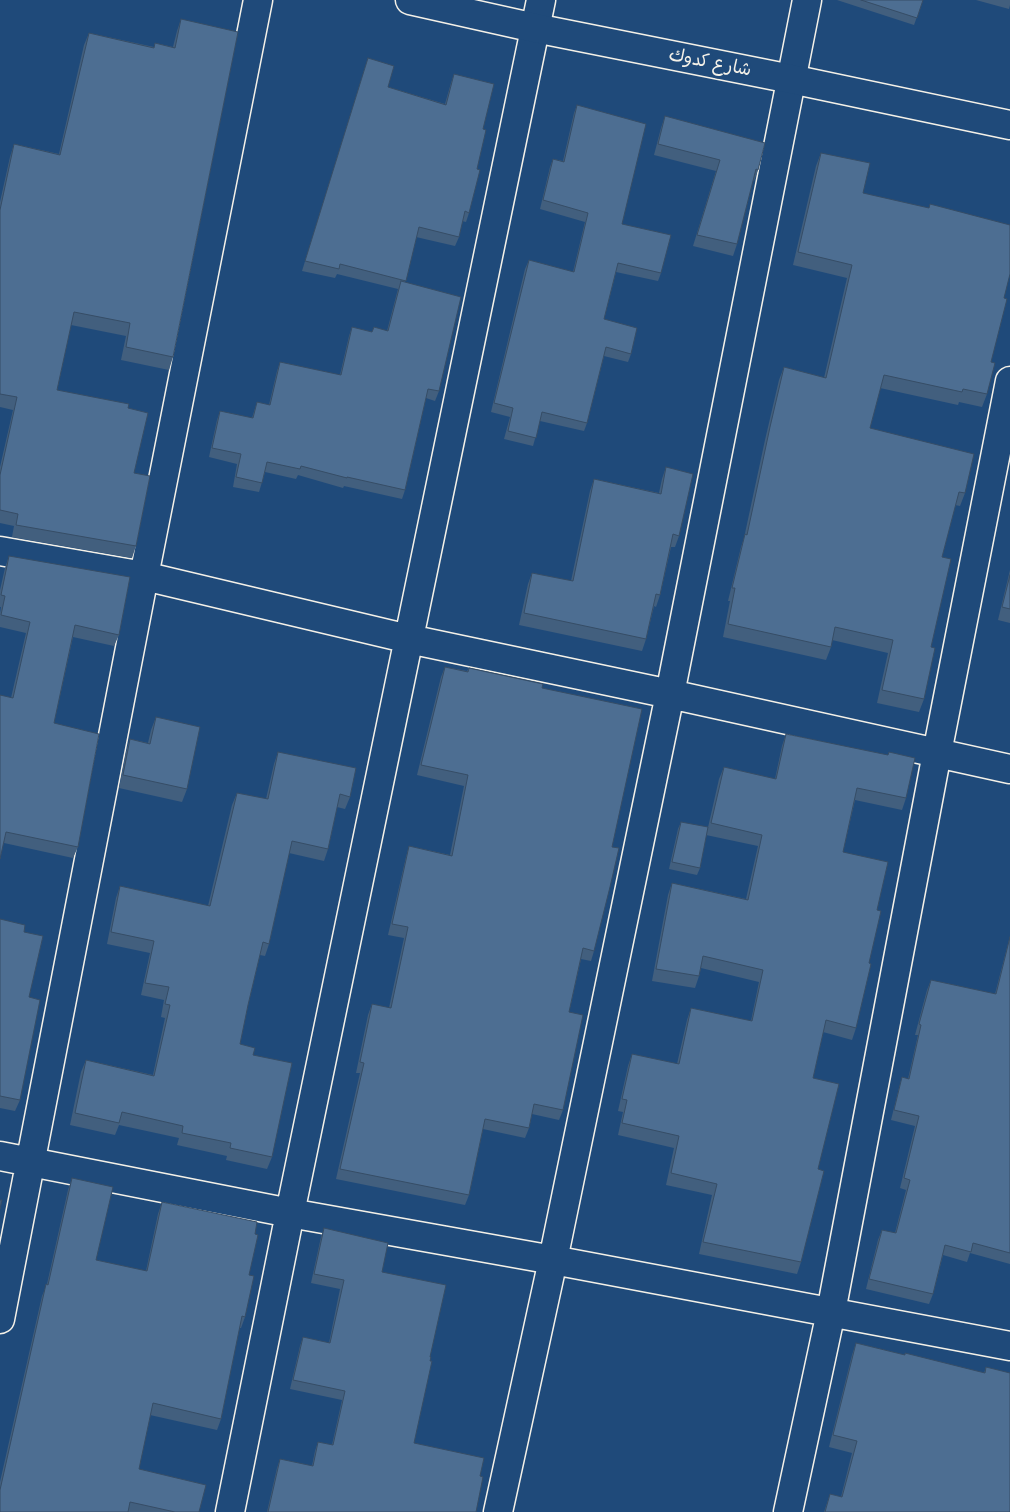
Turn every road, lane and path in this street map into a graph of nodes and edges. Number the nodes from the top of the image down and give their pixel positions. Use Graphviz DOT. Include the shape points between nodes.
graph roads {
  1 [pos="258,0"];
  2 [pos="410,0"];
  3 [pos="541,0"];
  4 [pos="807,0"];
  5 [pos="535,28"];
  6 [pos="791,78"];
  7 [pos="1010,125"];
  8 [pos="1010,381"];
  9 [pos="0,551"];
  10 [pos="144,576"];
  11 [pos="409,639"];
  12 [pos="670,694"];
  13 [pos="937,754"];
  14 [pos="1010,769"];
  15 [pos="0,1156"];
  16 [pos="31,1164"];
  17 [pos="290,1214"];
  18 [pos="553,1260"];
  19 [pos="831,1312"];
  20 [pos="0,1319"];
  21 [pos="1010,1346"];
  22 [pos="230,1512"];
  23 [pos="498,1512"];
  24 [pos="788,1512"];
  1 -- 10 [label="street"];
  2 -- 5 [label="street, شارع كدوك"];
  3 -- 5 [label="street"];
  4 -- 6 [label="street"];
  5 -- 6 [label="street, شارع كدوك"];
  5 -- 11 [label="street"];
  6 -- 7 [label="street, شارع كدوك"];
  6 -- 12 [label="street"];
  8 -- 13 [label="street"];
  9 -- 10 [label="street"];
  10 -- 11 [label="street"];
  10 -- 16 [label="street"];
  11 -- 12 [label="street"];
  11 -- 17 [label="street"];
  12 -- 13 [label="street"];
  12 -- 18 [label="street"];
  13 -- 14 [label="street"];
  13 -- 19 [label="street"];
  15 -- 16 [label="street"];
  16 -- 17 [label="street"];
  16 -- 20 [label="street"];
  17 -- 18 [label="street"];
  17 -- 22 [label="street"];
  18 -- 19 [label="street"];
  18 -- 23 [label="street"];
  19 -- 21 [label="street"];
  19 -- 24 [label="street"];
}
